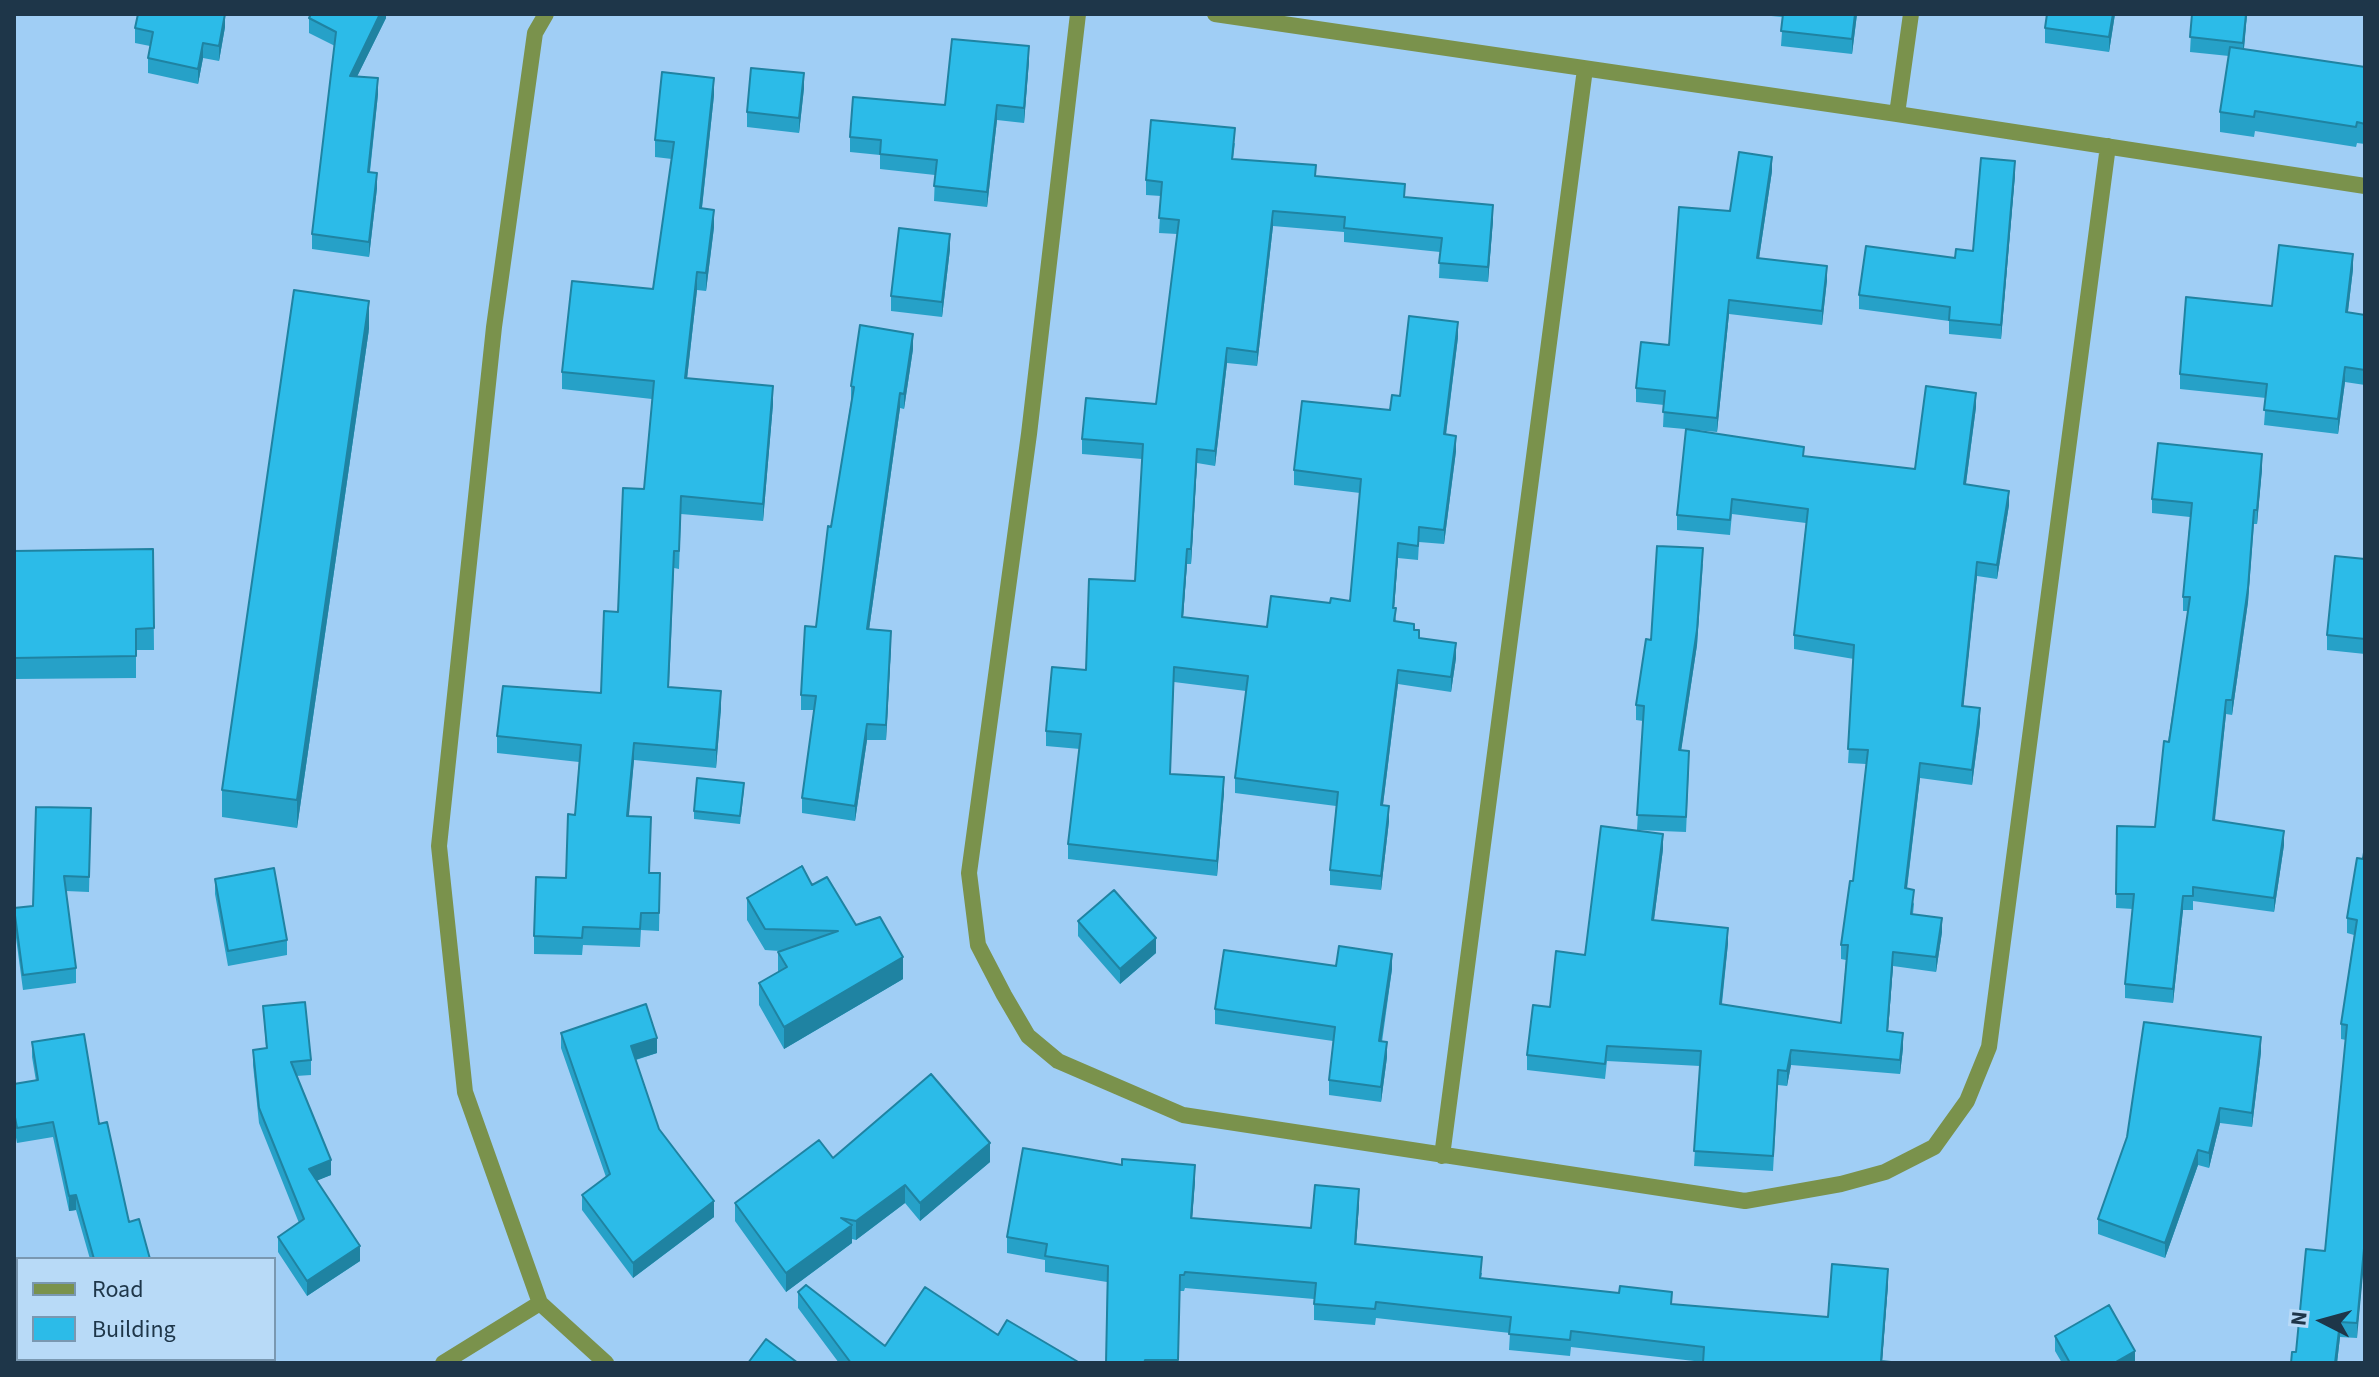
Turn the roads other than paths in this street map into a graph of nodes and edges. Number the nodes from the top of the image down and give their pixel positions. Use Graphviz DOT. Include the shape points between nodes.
graph roads {
  1 [pos="546,14"];
  2 [pos="1078,14"];
  3 [pos="1215,14"];
  4 [pos="1911,14"];
  5 [pos="1585,69"];
  6 [pos="1897,114"];
  7 [pos="2108,146"];
  8 [pos="2365,186"];
  9 [pos="1442,1156"];
  10 [pos="540,1303"];
  11 [pos="443,1363"];
  12 [pos="606,1363"];
  1 -- 10 [label="street" via="535,33 494,327 439,846 465,1092"];
  2 -- 9 [label="street" via="1029,434 969,873 978,945 1028,1036 1058,1061 1183,1115"];
  3 -- 5 [label="street"];
  4 -- 6 [label="street"];
  5 -- 6 [label="street"];
  5 -- 9 [label="street"];
  6 -- 7 [label="street"];
  7 -- 8 [label="street"];
  7 -- 9 [label="street" via="1989,1047 1967,1101 1934,1147 1885,1172 1745,1201"];
  10 -- 11 [label="street"];
  10 -- 12 [label="street"];
}
